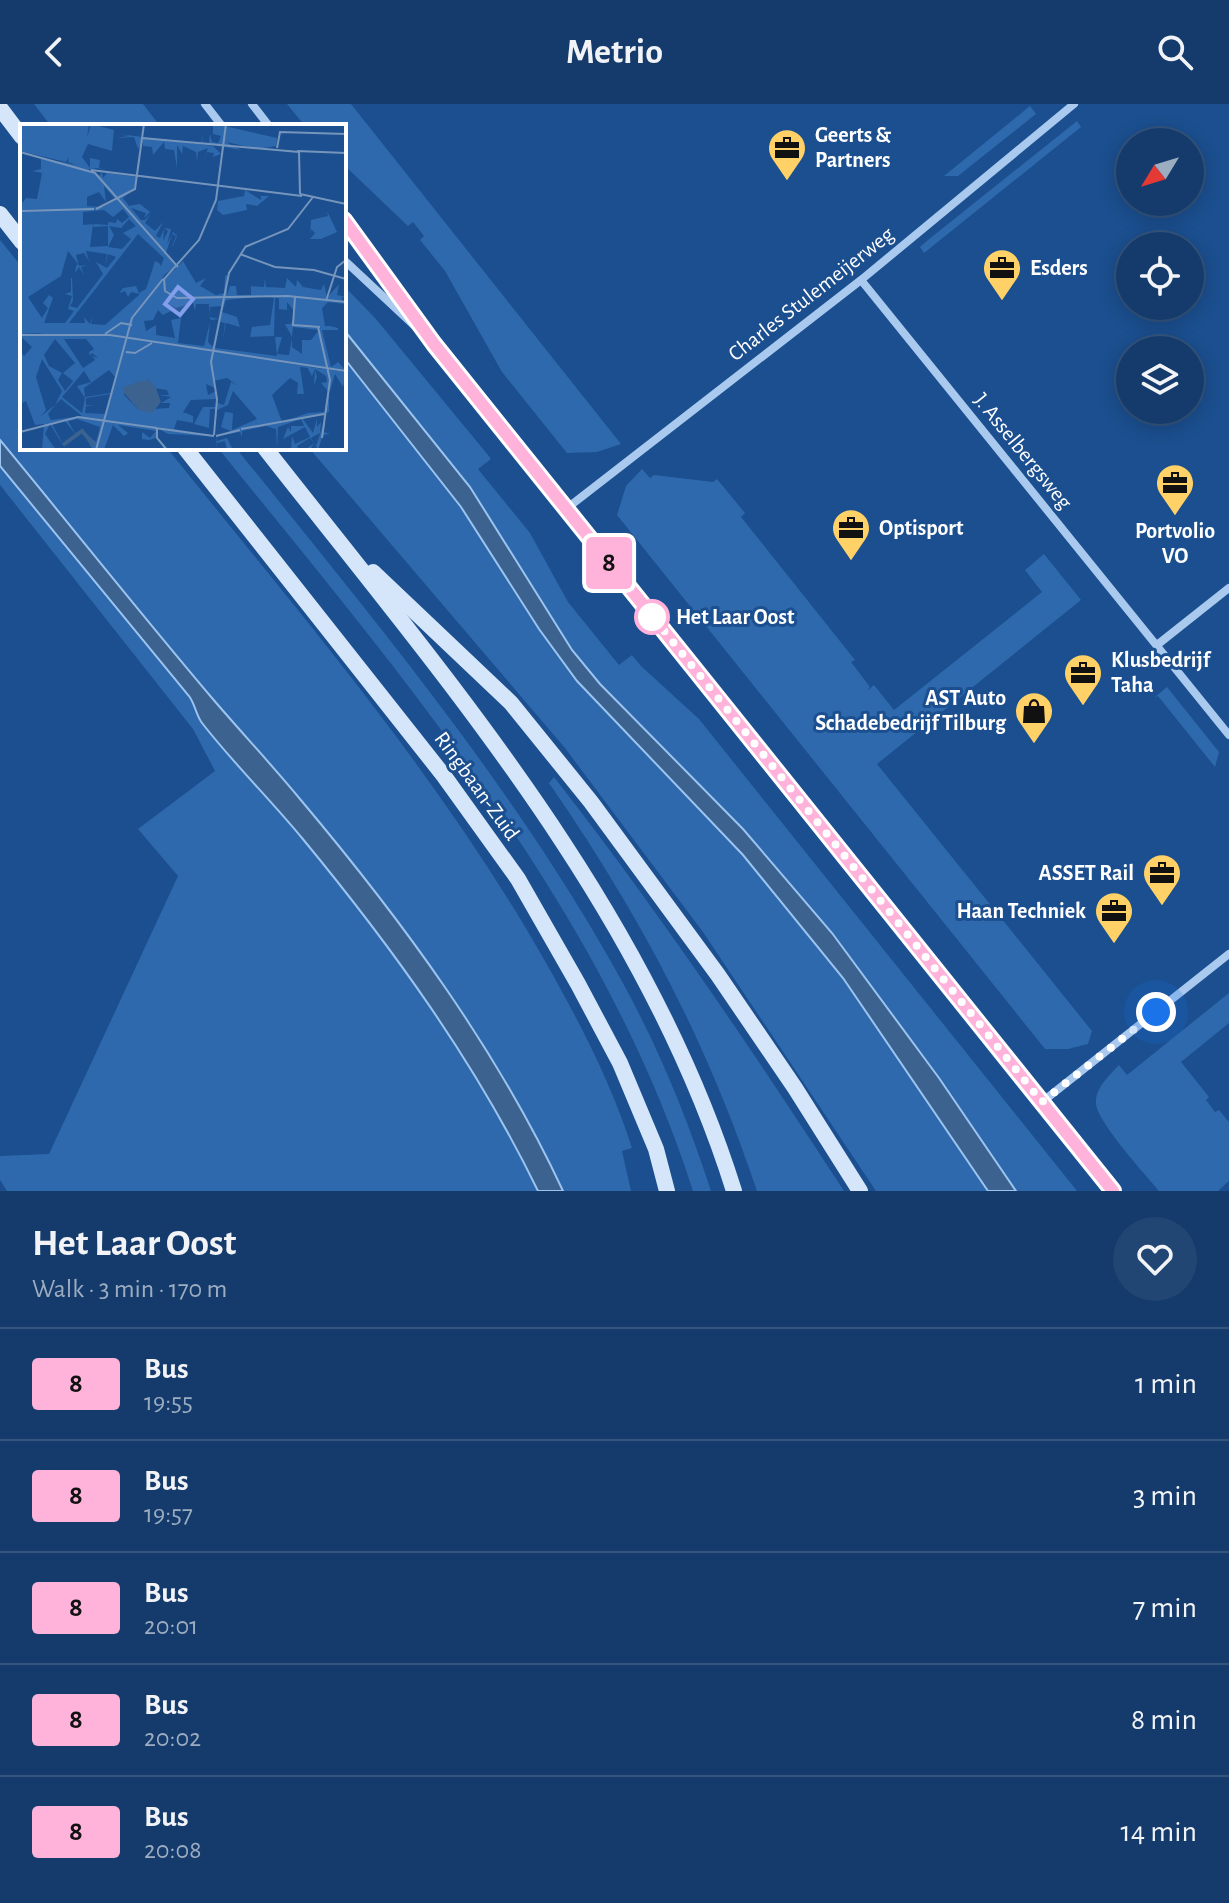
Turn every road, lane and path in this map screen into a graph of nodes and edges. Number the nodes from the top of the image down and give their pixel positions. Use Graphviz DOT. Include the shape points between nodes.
graph roads {
  1 [pos="205,104"];
  2 [pos="252,104"];
  3 [pos="1074,104"];
  4 [pos="0,108"];
  5 [pos="220,124"];
  6 [pos="267,124"];
  7 [pos="20,134"];
  8 [pos="0,214"];
  9 [pos="346,223"];
  10 [pos="20,239"];
  11 [pos="346,262"];
  12 [pos="861,280"];
  13 [pos="434,344"];
  14 [pos="187,450"];
  15 [pos="267,450"];
  16 [pos="566,509"];
  17 [pos="332,534"];
  18 [pos="1229,588"];
  19 [pos="1157,645"];
  20 [pos="1229,735"];
  21 [pos="1229,954"];
  22 [pos="1042,1102"];
  23 [pos="667,1191"];
  24 [pos="734,1191"];
  25 [pos="860,1191"];
  26 [pos="1113,1191"];
  1 -- 5 [label="street"];
  2 -- 6 [label="street"];
  3 -- 12 [label="street, Charles Stulemeijerweg"];
  4 -- 7 [label="main road"];
  8 -- 10 [label="main road"];
  9 -- 13 [label="street"];
  11 -- 13 [label="street"];
  12 -- 16 [label="street, Charles Stulemeijerweg"];
  12 -- 19 [label="street, J. Asselbergsweg"];
  13 -- 16 [label="street"];
  14 -- 23 [label="main road, Ringbaan-Zuid" via="444,776 518,879 620,1063 656,1149"];
  15 -- 17 [label="main road, Ringbaan-Zuid"];
  16 -- 22 [label="street"];
  17 -- 24 [label="main road, Ringbaan-Zuid" via="477,718 563,839 664,1017 715,1132"];
  17 -- 25 [label="main road" via="511,703 591,802 744,1013"];
  18 -- 19 [label="street"];
  19 -- 20 [label="street, J. Asselbergsweg"];
  21 -- 22 [label="street"];
  22 -- 26 [label="street"];
}
